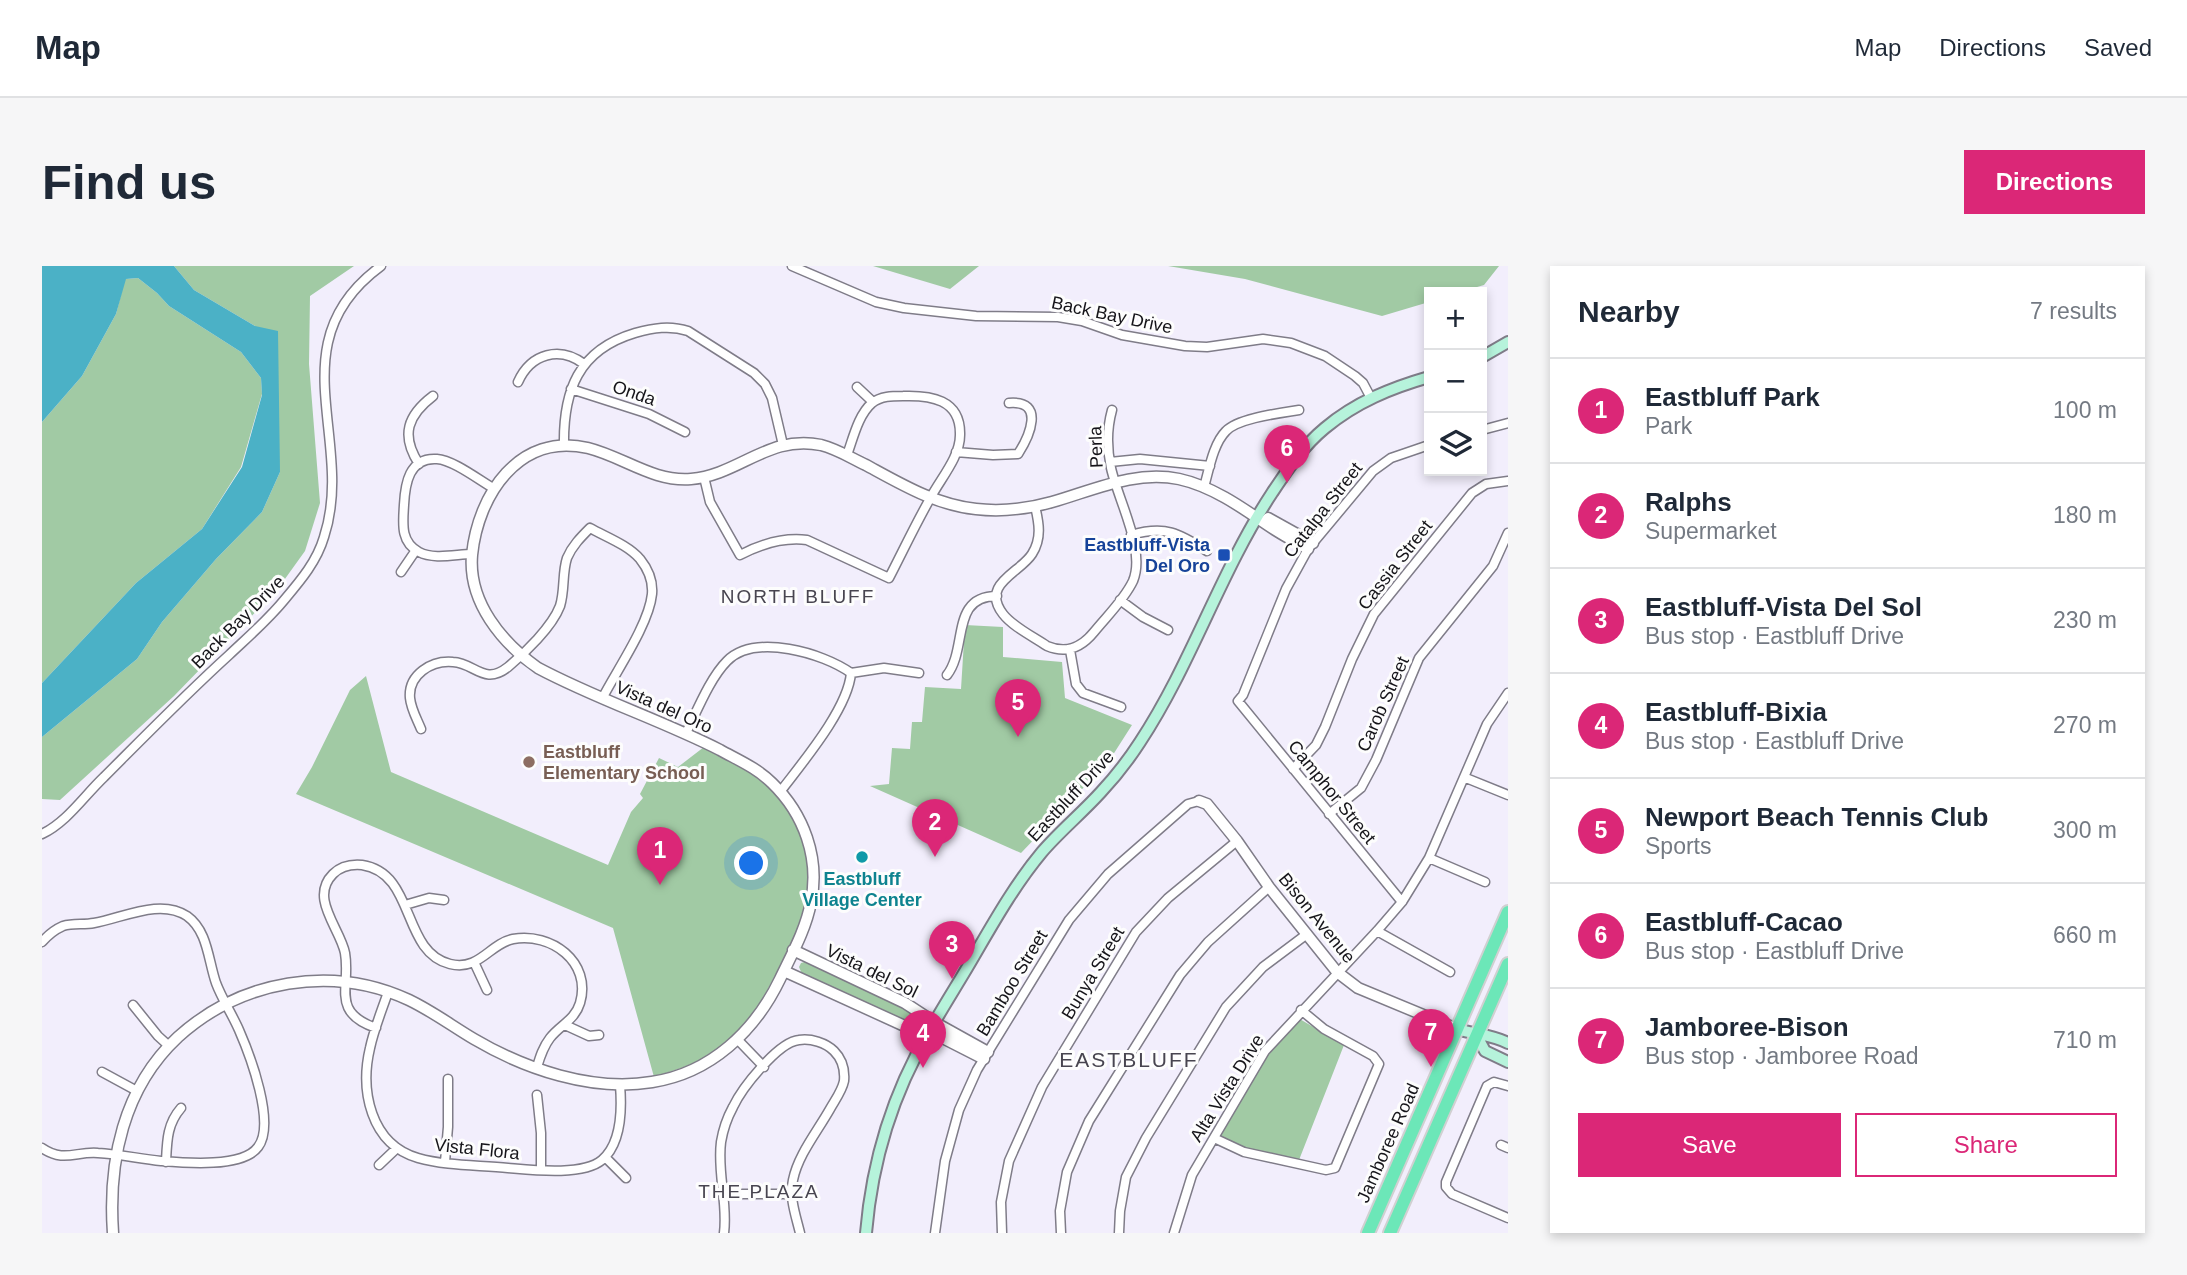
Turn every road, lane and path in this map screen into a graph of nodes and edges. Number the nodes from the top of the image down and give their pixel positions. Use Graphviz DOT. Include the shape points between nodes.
graph roads {
  1 [pos="381,266"];
  2 [pos="792,266"];
  3 [pos="1508,342"];
  4 [pos="1487,354"];
  5 [pos="584,364"];
  6 [pos="1424,378"];
  7 [pos="518,382"];
  8 [pos="857,387"];
  9 [pos="571,389"];
  10 [pos="433,396"];
  11 [pos="1371,398"];
  12 [pos="873,402"];
  13 [pos="1009,403"];
  14 [pos="1112,410"];
  15 [pos="1299,410"];
  16 [pos="1508,423"];
  17 [pos="1487,429"];
  18 [pos="685,432"];
  19 [pos="783,445"];
  20 [pos="564,446"];
  21 [pos="1424,447"];
  22 [pos="956,452"];
  23 [pos="847,455"];
  24 [pos="1110,462"];
  25 [pos="419,464"];
  26 [pos="1210,466"];
  27 [pos="704,477"];
  28 [pos="1508,481"];
  29 [pos="1115,482"];
  30 [pos="1204,487"];
  31 [pos="493,488"];
  32 [pos="930,498"];
  33 [pos="1035,506"];
  34 [pos="1257,516"];
  35 [pos="1508,533"];
  36 [pos="1131,535"];
  37 [pos="1311,546"];
  38 [pos="416,550"];
  39 [pos="1207,551"];
  40 [pos="472,554"];
  41 [pos="401,572"];
  42 [pos="998,596"];
  43 [pos="1120,600"];
  44 [pos="1168,630"];
  45 [pos="1070,650"];
  46 [pos="521,655"];
  47 [pos="851,673"];
  48 [pos="919,673"];
  49 [pos="947,675"];
  50 [pos="1508,692"];
  51 [pos="603,696"];
  52 [pos="1237,701"];
  53 [pos="1121,707"];
  54 [pos="421,729"];
  55 [pos="686,733"];
  56 [pos="1293,769"];
  57 [pos="1465,778"];
  58 [pos="780,792"];
  59 [pos="1508,795"];
  60 [pos="1199,801"];
  61 [pos="1329,814"];
  62 [pos="42,834"];
  63 [pos="1237,841"];
  64 [pos="1429,858"];
  65 [pos="1485,882"];
  66 [pos="1269,887"];
  67 [pos="444,900"];
  68 [pos="1402,902"];
  69 [pos="405,905"];
  70 [pos="192,908"];
  71 [pos="1508,912"];
  72 [pos="187,916"];
  73 [pos="42,927"];
  74 [pos="1377,931"];
  75 [pos="1307,934"];
  76 [pos="49,935"];
  77 [pos="42,942"];
  78 [pos="793,950"];
  79 [pos="474,962"];
  80 [pos="1508,964"];
  81 [pos="784,971"];
  82 [pos="1337,972"];
  83 [pos="1450,972"];
  84 [pos="344,981"];
  85 [pos="487,990"];
  86 [pos="388,992"];
  87 [pos="226,1004"];
  88 [pos="133,1005"];
  89 [pos="1301,1010"];
  90 [pos="565,1025"];
  91 [pos="932,1027"];
  92 [pos="376,1028"];
  93 [pos="1457,1029"];
  94 [pos="599,1035"];
  95 [pos="1477,1036"];
  96 [pos="738,1040"];
  97 [pos="1508,1043"];
  98 [pos="169,1046"];
  99 [pos="986,1056"];
  100 [pos="1508,1062"];
  101 [pos="537,1067"];
  102 [pos="764,1067"];
  103 [pos="102,1072"];
  104 [pos="448,1079"];
  105 [pos="620,1085"];
  106 [pos="1508,1086"];
  107 [pos="137,1091"];
  108 [pos="537,1095"];
  109 [pos="181,1108"];
  110 [pos="1214,1138"];
  111 [pos="42,1148"];
  112 [pos="397,1148"];
  113 [pos="116,1155"];
  114 [pos="605,1157"];
  115 [pos="166,1162"];
  116 [pos="445,1162"];
  117 [pos="379,1165"];
  118 [pos="541,1170"];
  119 [pos="626,1178"];
  120 [pos="724,1194"];
  121 [pos="792,1194"];
  122 [pos="1508,1219"];
  123 [pos="113,1233"];
  124 [pos="724,1233"];
  125 [pos="800,1233"];
  126 [pos="866,1233"];
  127 [pos="935,1233"];
  128 [pos="1002,1233"];
  129 [pos="1061,1233"];
  130 [pos="1119,1233"];
  131 [pos="1174,1233"];
  132 [pos="1368,1233"];
  133 [pos="1390,1233"];
  1 -- 62 [label="street, Back Bay Drive" via="348,299 327,343 324,368 331,499 326,533 313,562 270,617 61,821"];
  2 -- 11 [label="street, Back Bay Drive" via="876,302 904,308 976,316 1058,317 1185,346 1263,339 1292,343 1325,356 1355,376"];
  3 -- 4 [label="main road"];
  5 -- 7 [label="street" via="569,354 541,357 529,364"];
  5 -- 9 [label="street"];
  5 -- 19 [label="street" via="605,345 631,334 663,327 688,331 765,384"];
  6 -- 11 [label="main road, Eastbluff Drive"];
  8 -- 12 [label="street"];
  9 -- 18 [label="street, Onda" via="649,414"];
  9 -- 20 [label="street"];
  10 -- 25 [label="street" via="415,411 410,424 409,442"];
  11 -- 34 [label="main road, Eastbluff Drive" via="1310,442"];
  12 -- 22 [label="street" via="889,397 938,399 958,422"];
  12 -- 23 [label="street"];
  13 -- 22 [label="street" via="1023,404 1030,412 1031,432 1018,454"];
  14 -- 24 [label="street, Perla"];
  15 -- 26 [label="street" via="1232,426 1223,435"];
  16 -- 17 [label="street"];
  19 -- 23 [label="street, Vista del Oro" via="816,444"];
  19 -- 27 [label="street, Vista del Oro"];
  20 -- 27 [label="street, Vista del Oro" via="599,451 665,478"];
  20 -- 31 [label="street, Vista del Oro" via="526,457"];
  21 -- 37 [label="street, Catalpa Street" via="1391,458 1373,471"];
  22 -- 32 [label="street"];
  23 -- 32 [label="street, Vista del Oro"];
  24 -- 26 [label="street" via="1151,459"];
  24 -- 29 [label="street, Perla"];
  25 -- 31 [label="street" via="443,460"];
  25 -- 38 [label="street" via="407,478 403,523 405,536"];
  26 -- 30 [label="street"];
  27 -- 32 [label="street" via="710,502 740,555 776,542 807,540 889,578"];
  28 -- 56 [label="street, Cassia Street" via="1486,484 1472,493 1374,614 1316,745"];
  29 -- 30 [label="street, Vista del Oro" via="1168,477"];
  29 -- 33 [label="street, Vista del Oro"];
  29 -- 36 [label="street, Perla"];
  30 -- 34 [label="street, Vista del Oro"];
  31 -- 40 [label="street, Vista del Oro"];
  32 -- 33 [label="street, Vista del Oro" via="975,509"];
  33 -- 42 [label="street" via="1036,546 1027,561 1003,580"];
  34 -- 37 [label="street, Vista del Oro"];
  34 -- 91 [label="main road, Eastbluff Drive" via="1144,736 1115,776 1027,872"];
  35 -- 61 [label="street, Carob Street" via="1493,566 1419,658 1361,788"];
  36 -- 39 [label="street" via="1170,531"];
  36 -- 43 [label="street, Perla" via="1136,567"];
  37 -- 52 [label="street, Catalpa Street" via="1286,589"];
  38 -- 40 [label="street" via="431,555"];
  38 -- 41 [label="street"];
  40 -- 46 [label="street, Vista del Oro" via="473,579 482,605"];
  42 -- 45 [label="street" via="1007,619 1047,646"];
  42 -- 49 [label="street" via="977,601 968,610 957,656"];
  43 -- 44 [label="street"];
  43 -- 45 [label="street, Perla" via="1088,639"];
  45 -- 53 [label="street" via="1076,684 1083,693"];
  46 -- 51 [label="street, Vista del Oro" via="550,674"];
  46 -- 51 [label="street" via="556,614 568,557 590,528 637,556 652,587 638,632"];
  46 -- 54 [label="street" via="493,674 453,662 424,669 412,684 410,697"];
  47 -- 48 [label="street" via="877,668"];
  47 -- 55 [label="street" via="808,653 744,650 721,668"];
  47 -- 58 [label="street" via="835,713"];
  50 -- 57 [label="street, Alta Vista Drive" via="1487,724"];
  51 -- 55 [label="street, Vista del Oro"];
  52 -- 56 [label="street, Camphor Street"];
  55 -- 58 [label="street, Vista del Oro" via="750,766"];
  56 -- 61 [label="street, Camphor Street"];
  57 -- 59 [label="street"];
  57 -- 64 [label="street, Alta Vista Drive"];
  58 -- 78 [label="street, Vista del Oro" via="806,833 814,873 809,914"];
  60 -- 63 [label="street, Bison Avenue" via="1207,804"];
  60 -- 99 [label="street, Bamboo Street" via="1188,804 1108,874 1069,920"];
  61 -- 68 [label="street, Camphor Street"];
  63 -- 66 [label="street, Bison Avenue"];
  63 -- 128 [label="street, Bunya Street" via="1168,898 1136,932 1042,1087 1009,1161 1001,1202"];
  64 -- 65 [label="street"];
  64 -- 68 [label="street, Alta Vista Drive"];
  66 -- 75 [label="street, Bison Avenue"];
  66 -- 129 [label="street" via="1208,942 1180,975 1089,1121 1067,1172"];
  67 -- 69 [label="street" via="429,898"];
  68 -- 74 [label="street, Alta Vista Drive"];
  69 -- 79 [label="street" via="431,954 450,964"];
  69 -- 84 [label="street" via="387,878 367,866 347,866 331,877 324,900 345,953"];
  70 -- 72 [label="street"];
  71 -- 93 [label="main road, Jamboree Road"];
  72 -- 76 [label="street" via="172,909 155,909 97,923 70,924"];
  72 -- 87 [label="street" via="204,938"];
  73 -- 76 [label="street"];
  74 -- 82 [label="street, Alta Vista Drive"];
  74 -- 83 [label="street"];
  75 -- 82 [label="street, Bison Avenue"];
  75 -- 130 [label="street" via="1263,967 1226,1007 1126,1177"];
  76 -- 77 [label="street"];
  78 -- 81 [label="street, Vista del Oro"];
  78 -- 91 [label="street, Vista del Sol" via="905,1003"];
  79 -- 85 [label="street"];
  79 -- 90 [label="street" via="514,939 535,940 563,951 574,960 583,982 577,1013"];
  80 -- 95 [label="main road"];
  81 -- 91 [label="street, Vista del Sol" via="909,1028"];
  81 -- 96 [label="street, Vista del Oro" via="762,1012"];
  82 -- 89 [label="street, Alta Vista Drive"];
  82 -- 93 [label="street, Bison Avenue" via="1357,988"];
  84 -- 86 [label="street, Vista del Oro"];
  84 -- 87 [label="street, Vista del Oro" via="272,986"];
  84 -- 92 [label="street" via="347,1005 357,1019"];
  86 -- 92 [label="street"];
  86 -- 101 [label="street, Vista del Oro" via="490,1048"];
  87 -- 98 [label="street, Vista del Oro"];
  87 -- 115 [label="street" via="257,1080 263,1140 241,1159"];
  88 -- 98 [label="street"];
  89 -- 110 [label="street, Alta Vista Drive" via="1265,1051"];
  89 -- 110 [label="street" via="1378,1063 1335,1168 1326,1170 1244,1152"];
  90 -- 94 [label="street" via="589,1036"];
  90 -- 101 [label="street" via="548,1040"];
  91 -- 99 [label="street"];
  91 -- 126 [label="main road, Eastbluff Drive" via="887,1125"];
  92 -- 112 [label="street" via="367,1062 368,1103 381,1133"];
  93 -- 95 [label="main road, Bison Avenue"];
  93 -- 132 [label="main road, Jamboree Road"];
  95 -- 97 [label="main road, Bison Avenue" via="1493,1035"];
  95 -- 100 [label="main road, Bison Avenue" via="1485,1051"];
  95 -- 133 [label="main road"];
  96 -- 102 [label="street"];
  96 -- 105 [label="street, Vista del Oro" via="688,1072"];
  98 -- 107 [label="street, Vista del Oro"];
  99 -- 127 [label="street, Bamboo Street" via="959,1110 945,1161"];
  101 -- 105 [label="street, Vista del Oro"];
  102 -- 120 [label="street" via="738,1096 728,1118 720,1153"];
  102 -- 121 [label="street" via="787,1045 801,1039 833,1050 842,1063 840,1091 799,1161"];
  103 -- 107 [label="street"];
  104 -- 116 [label="street"];
  105 -- 114 [label="street" via="619,1122"];
  106 -- 122 [label="street" via="1494,1082 1487,1086 1446,1182 1452,1194"];
  107 -- 113 [label="street, Vista del Oro"];
  108 -- 118 [label="street"];
  109 -- 115 [label="street" via="170,1124"];
  110 -- 131 [label="street, Alta Vista Drive" via="1192,1175"];
  111 -- 113 [label="street" via="61,1156"];
  112 -- 116 [label="street, Vista Flora"];
  112 -- 117 [label="street"];
  113 -- 115 [label="street"];
  113 -- 123 [label="street, Vista del Oro"];
  114 -- 118 [label="street, Vista Flora" via="583,1168"];
  114 -- 119 [label="street"];
  116 -- 118 [label="street, Vista Flora"];
  120 -- 121 [label="street"];
  120 -- 124 [label="street"];
  121 -- 125 [label="street"];
}
